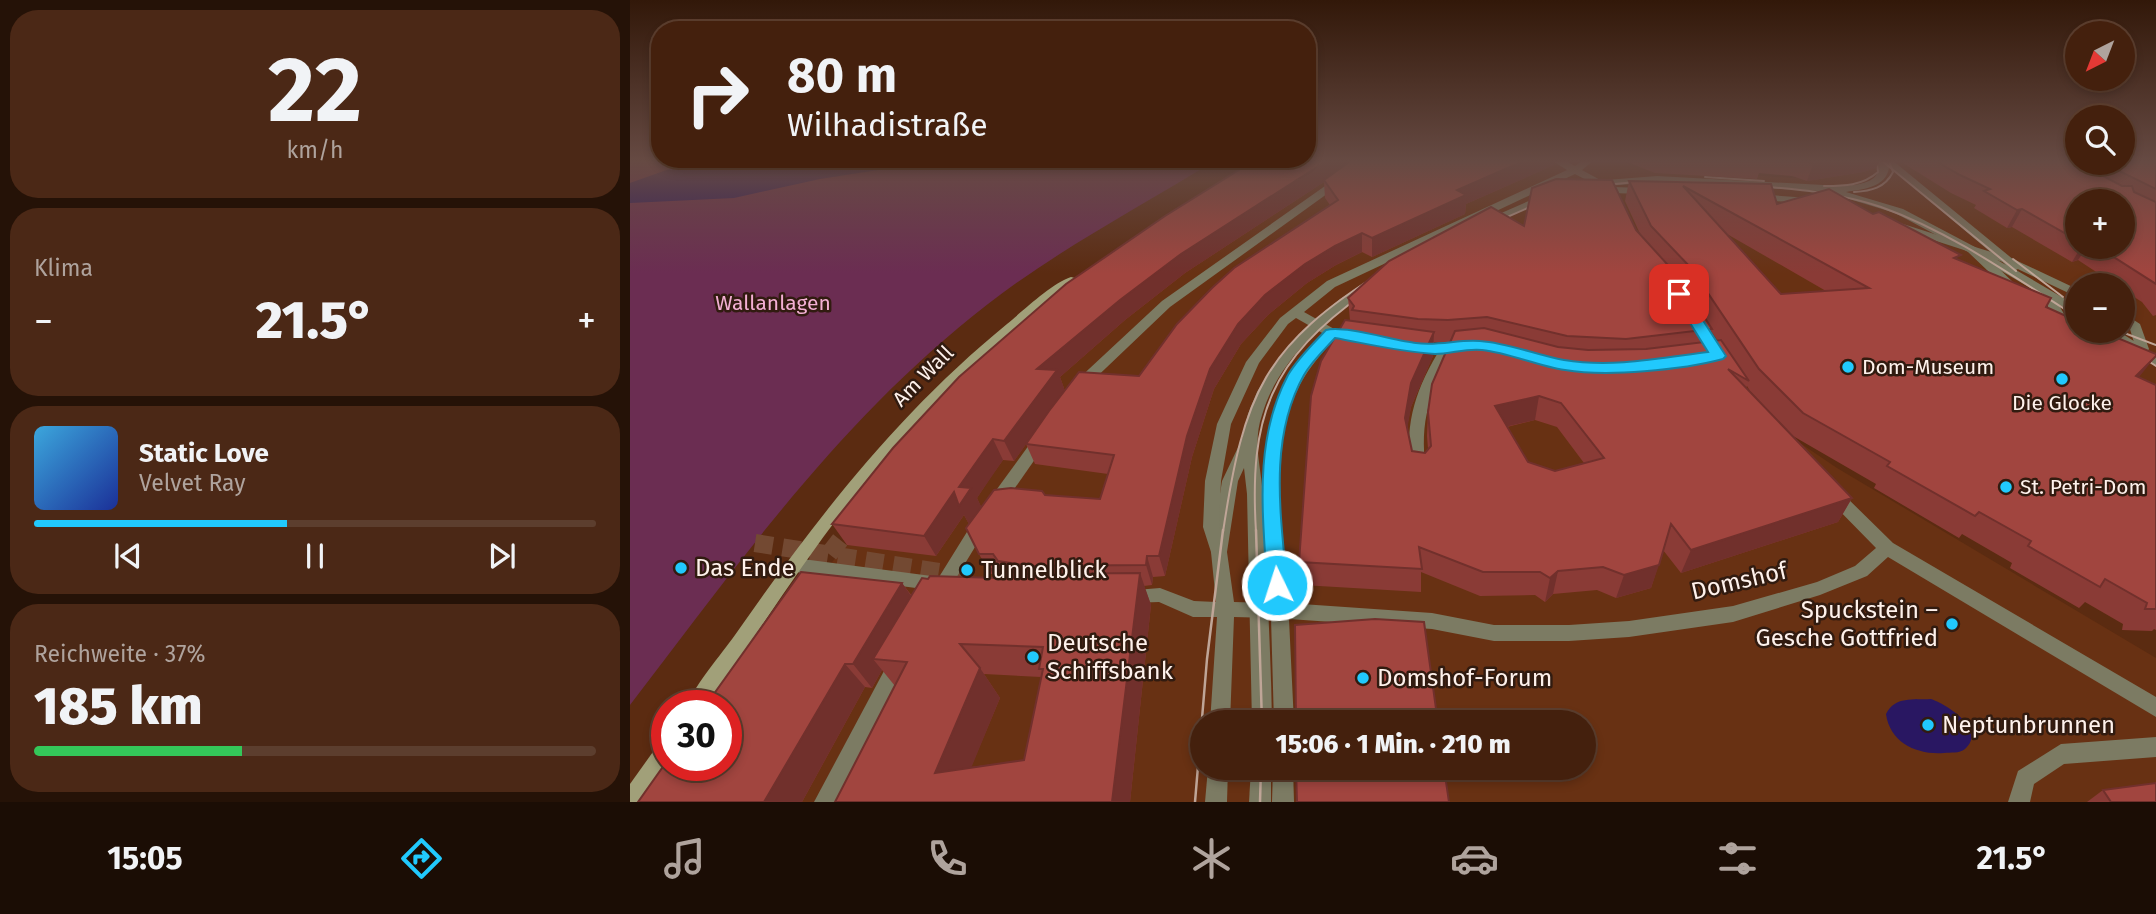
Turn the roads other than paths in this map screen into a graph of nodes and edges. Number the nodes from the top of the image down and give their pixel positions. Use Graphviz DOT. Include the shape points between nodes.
graph roads {
  1 [pos="1315,197"];
  2 [pos="1516,197"];
  3 [pos="1545,197"];
  4 [pos="1614,197"];
  5 [pos="1748,197"];
  6 [pos="1856,197"];
  7 [pos="1931,197"];
  8 [pos="1825,204"];
  9 [pos="1618,205"];
  10 [pos="1886,222"];
  11 [pos="1971,248"];
  12 [pos="2007,260"];
  13 [pos="1410,261"];
  14 [pos="1084,272"];
  15 [pos="1378,279"];
  16 [pos="2065,287"];
  17 [pos="2020,293"];
  18 [pos="2052,297"];
  19 [pos="2065,304"];
  20 [pos="2039,306"];
  21 [pos="1294,312"];
  22 [pos="2065,326"];
  23 [pos="2135,326"];
  24 [pos="1323,329"];
  25 [pos="1363,340"];
  26 [pos="2130,343"];
  27 [pos="1476,345"];
  28 [pos="1404,346"];
  29 [pos="2107,347"];
  30 [pos="1447,349"];
  31 [pos="2156,349"];
  32 [pos="2141,350"];
  33 [pos="2156,361"];
  34 [pos="1068,401"];
  35 [pos="1052,423"];
  36 [pos="1249,439"];
  37 [pos="1419,470"];
  38 [pos="1819,480"];
  39 [pos="1887,548"];
  40 [pos="1219,552"];
  41 [pos="794,565"];
  42 [pos="943,584"];
  43 [pos="1106,596"];
  44 [pos="930,607"];
  45 [pos="1226,609"];
  46 [pos="1260,610"];
  47 [pos="1279,611"];
  48 [pos="911,640"];
  49 [pos="707,690"];
  50 [pos="2156,708"];
  51 [pos="1221,710"];
  52 [pos="1262,710"];
  53 [pos="1283,710"];
  54 [pos="2156,747"];
  55 [pos="651,772"];
  56 [pos="1217,780"];
  57 [pos="1261,780"];
  58 [pos="1283,780"];
  59 [pos="630,802"];
  60 [pos="825,802"];
  61 [pos="1216,802"];
  62 [pos="1260,802"];
  63 [pos="1283,802"];
  64 [pos="2019,802"];
  1 -- 34 [label="street" via="1166,304 1098,366"];
  2 -- 21 [label="street" via="1331,284"];
  3 -- 13 [label="street"];
  4 -- 9 [label="street"];
  5 -- 8 [label="street"];
  6 -- 11 [label="street" via="1899,211"];
  7 -- 12 [label="street"];
  10 -- 11 [label="street"];
  11 -- 12 [label="street"];
  11 -- 17 [label="street"];
  11 -- 18 [label="street"];
  12 -- 16 [label="street"];
  12 -- 18 [label="street"];
  14 -- 41 [label="main road, Am Wall" via="965,368 910,423 848,493"];
  15 -- 24 [label="street" via="1346,300"];
  18 -- 19 [label="street"];
  18 -- 22 [label="street"];
  20 -- 22 [label="street"];
  21 -- 24 [label="street"];
  21 -- 40 [label="street" via="1252,362 1224,424 1213,481 1211,527"];
  23 -- 32 [label="street"];
  24 -- 25 [label="street"];
  24 -- 36 [label="street" via="1284,359 1259,406"];
  24 -- 47 [label="street" via="1296,376 1273,444 1270,486"];
  26 -- 32 [label="street"];
  27 -- 30 [label="street"];
  28 -- 30 [label="street"];
  29 -- 32 [label="street"];
  30 -- 37 [label="street" via="1418,406 1415,445"];
  31 -- 32 [label="street"];
  32 -- 33 [label="street"];
  35 -- 42 [label="street"];
  36 -- 40 [label="street" via="1230,481"];
  36 -- 46 [label="street"];
  38 -- 39 [label="street"];
  39 -- 47 [label="street, Domshof" via="1861,571 1820,589 1733,614 1629,629 1494,633 1432,621"];
  39 -- 50 [label="street"];
  40 -- 45 [label="street"];
  41 -- 42 [label="street"];
  41 -- 49 [label="main road, Am Wall"];
  42 -- 44 [label="street"];
  43 -- 45 [label="street, Domshof" via="1160,596 1193,609"];
  45 -- 46 [label="street, Domshof"];
  45 -- 51 [label="street"];
  46 -- 47 [label="street, Domshof"];
  46 -- 52 [label="street"];
  47 -- 53 [label="street"];
  48 -- 60 [label="street"];
  54 -- 64 [label="street" via="2061,754 2025,778"];
  55 -- 59 [label="main road"];
  56 -- 61 [label="street"];
  57 -- 62 [label="street"];
  58 -- 63 [label="street"];
}
